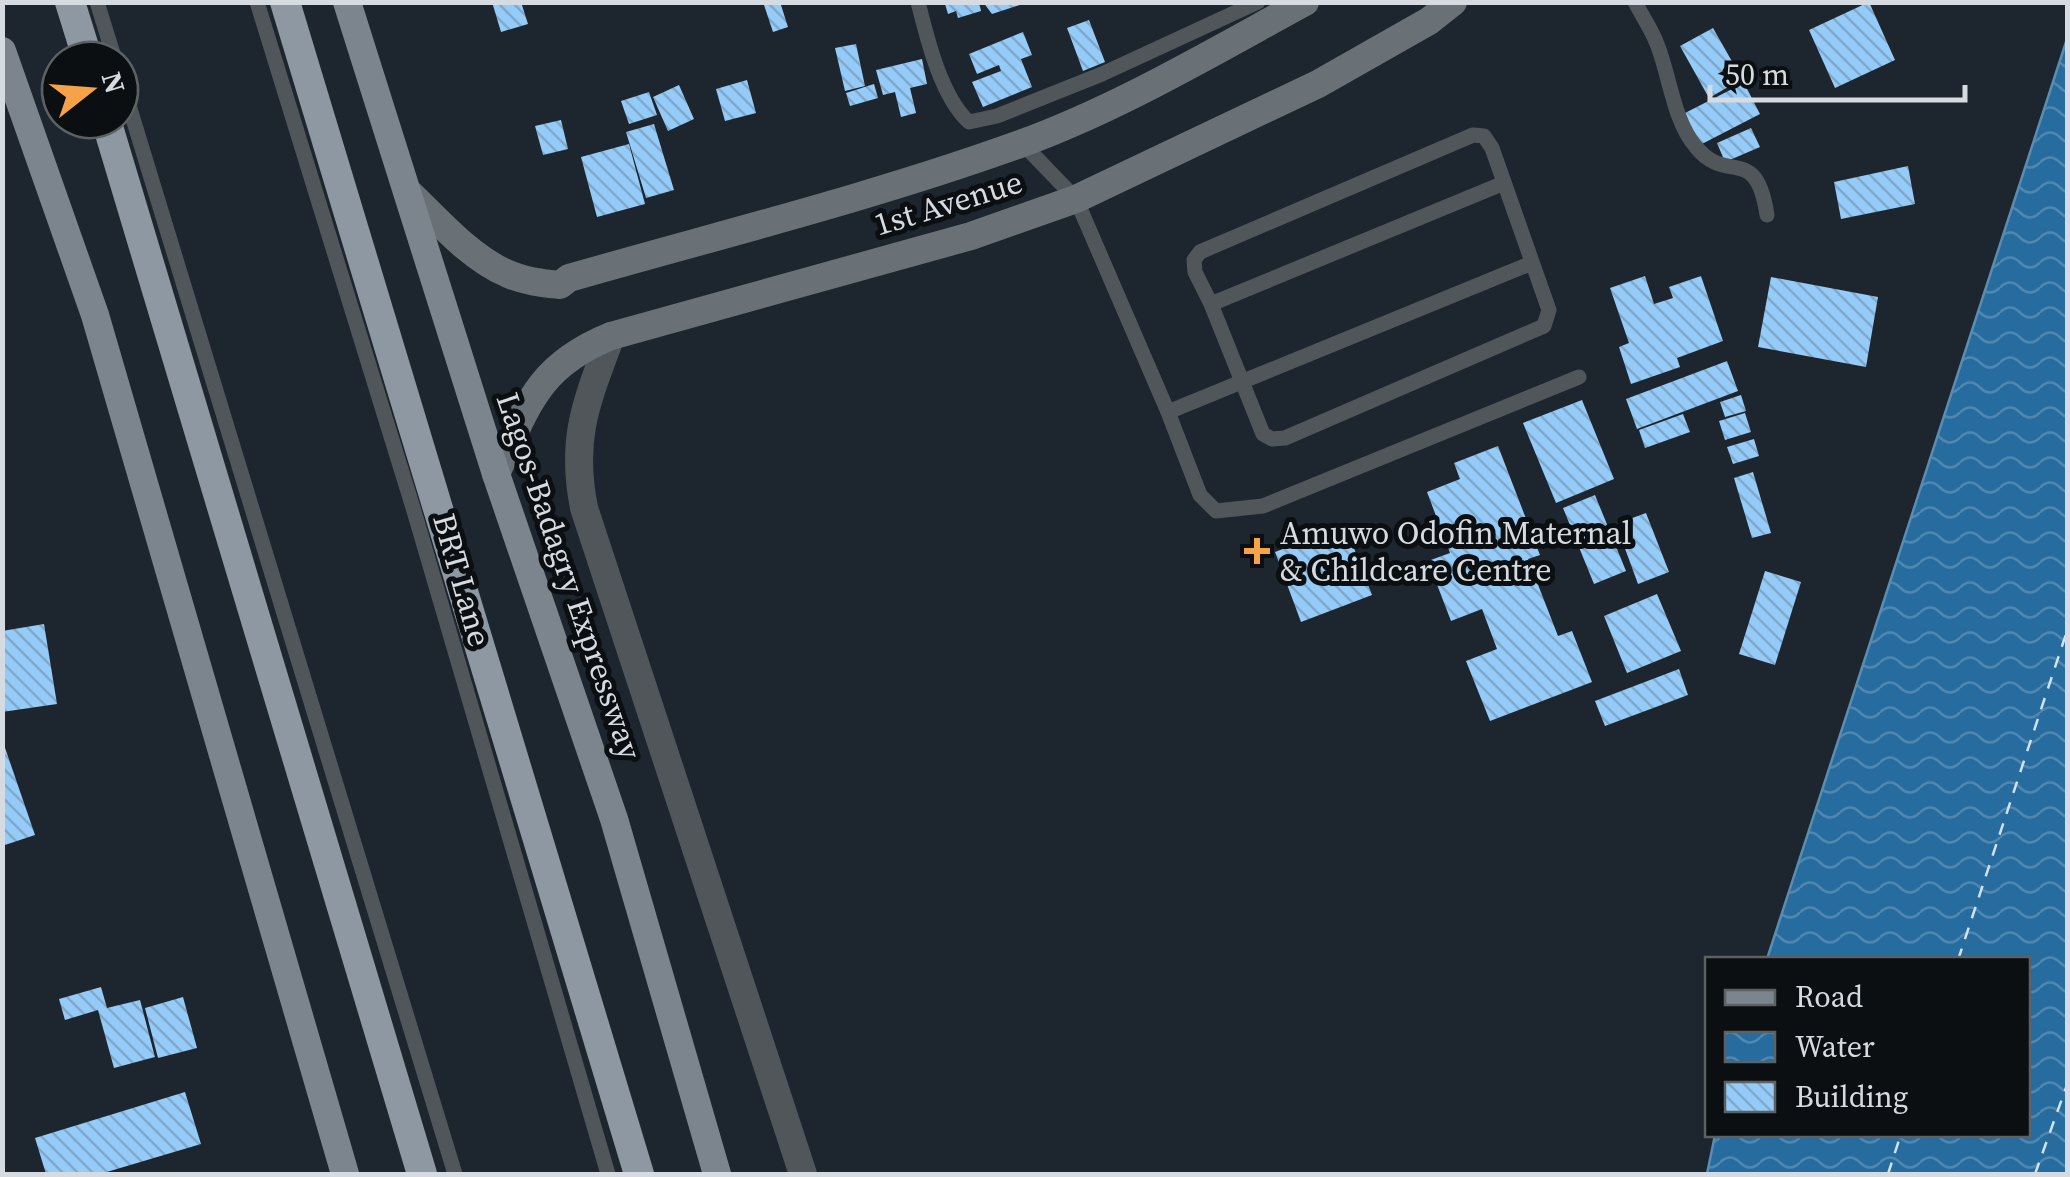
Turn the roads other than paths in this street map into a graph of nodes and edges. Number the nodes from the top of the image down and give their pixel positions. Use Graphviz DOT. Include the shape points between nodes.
graph roads {
  1 [pos="70,2"];
  2 [pos="98,2"];
  3 [pos="257,2"];
  4 [pos="285,2"];
  5 [pos="348,2"];
  6 [pos="918,2"];
  7 [pos="1258,2"];
  8 [pos="1306,2"];
  9 [pos="1453,2"];
  10 [pos="1635,2"];
  11 [pos="82,40"];
  12 [pos="109,40"];
  13 [pos="2,51"];
  14 [pos="112,140"];
  15 [pos="140,140"];
  16 [pos="1022,143"];
  17 [pos="1504,183"];
  18 [pos="408,192"];
  19 [pos="1076,199"];
  20 [pos="1767,215"];
  21 [pos="1532,263"];
  22 [pos="1210,304"];
  23 [pos="611,336"];
  24 [pos="1579,377"];
  25 [pos="1240,384"];
  26 [pos="1168,412"];
  27 [pos="496,474"];
  28 [pos="345,1174"];
  29 [pos="422,1174"];
  30 [pos="456,1174"];
  31 [pos="608,1174"];
  32 [pos="639,1174"];
  33 [pos="717,1174"];
  34 [pos="803,1174"];
  1 -- 11 [label="highway"];
  2 -- 12 [label="lane"];
  3 -- 31 [label="lane, BRT Lane"];
  4 -- 32 [label="highway"];
  5 -- 18 [label="main road, Lagos-Badagry Expressway"];
  6 -- 7 [label="lane" via="950,95 969,122 1102,74"];
  8 -- 16 [label="main road, 1st Avenue"];
  9 -- 19 [label="main road, 1st Avenue" via="1318,84"];
  10 -- 20 [label="lane" via="1695,147 1712,160 1748,168 1763,187"];
  13 -- 28 [label="main road" via="95,314"];
  14 -- 29 [label="highway"];
  15 -- 30 [label="lane"];
  16 -- 18 [label="main road, 1st Avenue" via="560,285 502,272"];
  16 -- 19 [label="lane"];
  17 -- 21 [label="lane"];
  17 -- 22 [label="lane"];
  17 -- 22 [label="lane" via="1492,148 1484,136 1473,135 1200,252 1196,272"];
  18 -- 27 [label="main road, Lagos-Badagry Expressway"];
  19 -- 23 [label="main road, 1st Avenue" via="972,236"];
  19 -- 26 [label="lane"];
  21 -- 25 [label="lane"];
  21 -- 25 [label="lane" via="1549,310 1544,326 1285,438 1263,434"];
  22 -- 25 [label="lane"];
  23 -- 27 [label="main road, 1st Avenue" via="573,354 542,381"];
  23 -- 34 [label="street" via="577,444 584,508"];
  24 -- 26 [label="lane" via="1263,506 1216,511 1200,495"];
  25 -- 26 [label="lane"];
  27 -- 33 [label="main road, Lagos-Badagry Expressway" via="614,819"];
}
